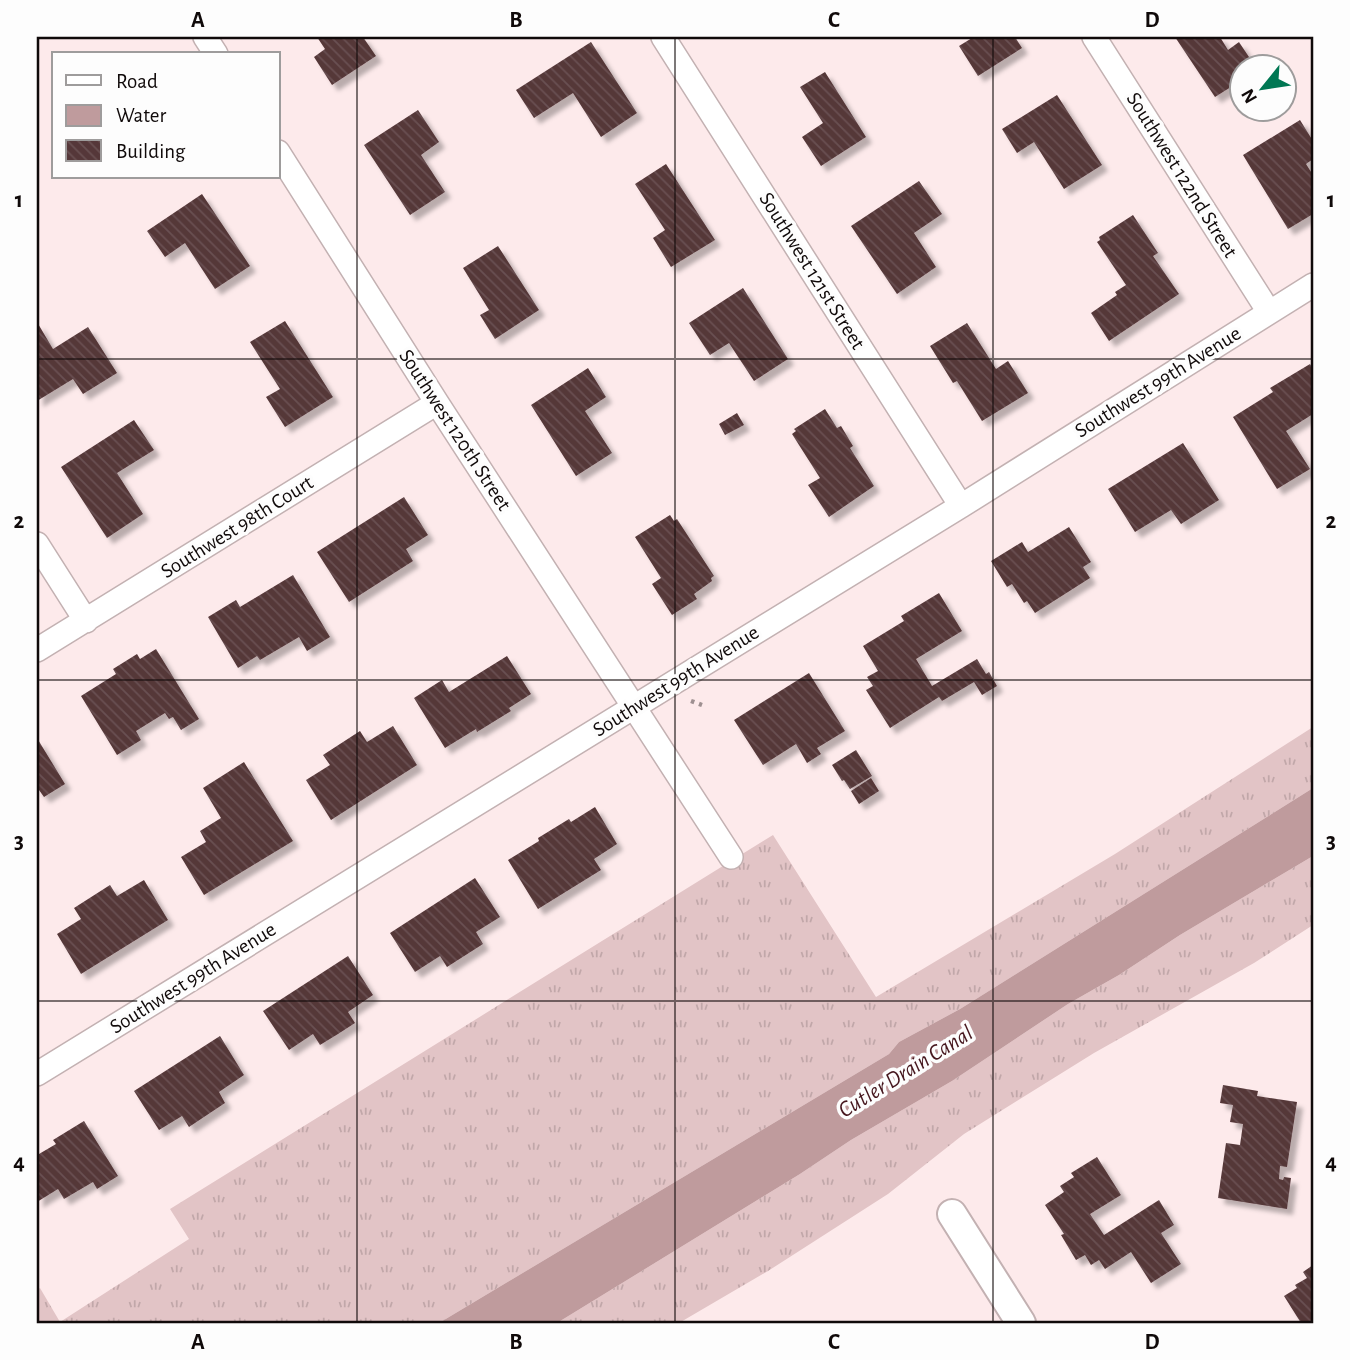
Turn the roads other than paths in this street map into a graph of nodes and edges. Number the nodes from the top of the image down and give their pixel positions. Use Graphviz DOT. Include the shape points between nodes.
graph roads {
  1 [pos="205,37"];
  2 [pos="663,37"];
  3 [pos="1094,37"];
  4 [pos="215,52"];
  5 [pos="280,155"];
  6 [pos="1313,285"];
  7 [pos="1269,312"];
  8 [pos="438,403"];
  9 [pos="961,506"];
  10 [pos="37,544"];
  11 [pos="86,621"];
  12 [pos="37,650"];
  13 [pos="634,706"];
  14 [pos="731,857"];
  15 [pos="37,1074"];
  16 [pos="952,1214"];
  17 [pos="1021,1323"];
  1 -- 4 [label="street"];
  2 -- 9 [label="street, Southwest 121st Street"];
  3 -- 7 [label="street, Southwest 122nd Street"];
  5 -- 8 [label="street, Southwest 120th Street"];
  6 -- 7 [label="street, Southwest 99th Avenue"];
  7 -- 9 [label="street, Southwest 99th Avenue"];
  8 -- 11 [label="street, Southwest 98th Court"];
  8 -- 13 [label="street, Southwest 120th Street"];
  9 -- 13 [label="street, Southwest 99th Avenue"];
  10 -- 11 [label="street"];
  11 -- 12 [label="street, Southwest 98th Court"];
  13 -- 14 [label="street, Southwest 120th Street"];
  13 -- 15 [label="street, Southwest 99th Avenue"];
  16 -- 17 [label="street"];
}
